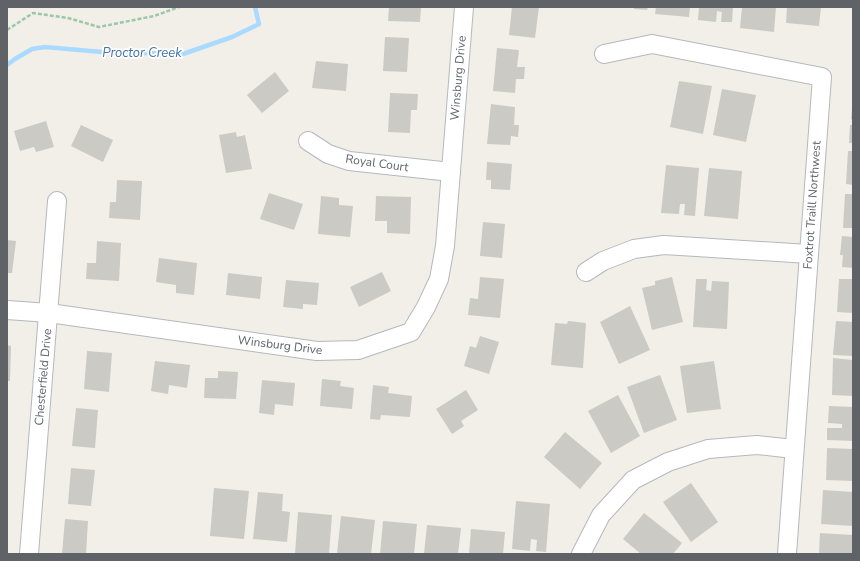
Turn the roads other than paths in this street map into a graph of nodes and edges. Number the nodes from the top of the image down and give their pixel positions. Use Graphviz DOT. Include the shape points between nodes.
graph roads {
  1 [pos="464,7"];
  2 [pos="604,54"];
  3 [pos="308,141"];
  4 [pos="451,172"];
  5 [pos="57,200"];
  6 [pos="809,254"];
  7 [pos="586,272"];
  8 [pos="7,310"];
  9 [pos="49,313"];
  10 [pos="794,449"];
  11 [pos="29,554"];
  12 [pos="581,554"];
  13 [pos="787,554"];
  1 -- 4 [label="street, Winsburg Drive"];
  2 -- 6 [label="street, Foxtrot Traill Northwest" via="652,44 822,76"];
  3 -- 4 [label="street, Royal Court" via="328,154 349,161"];
  4 -- 9 [label="street, Winsburg Drive" via="445,246 439,279 411,332 358,350 317,351"];
  5 -- 9 [label="street, Chesterfield Drive"];
  6 -- 7 [label="street" via="664,245 634,249 603,261"];
  6 -- 10 [label="street, Foxtrot Traill Northwest"];
  8 -- 9 [label="street, Winsburg Drive"];
  9 -- 11 [label="street, Chesterfield Drive"];
  10 -- 12 [label="street" via="757,446 708,449 668,462 633,480 601,515"];
  10 -- 13 [label="street, Foxtrot Traill Northwest"];
}
